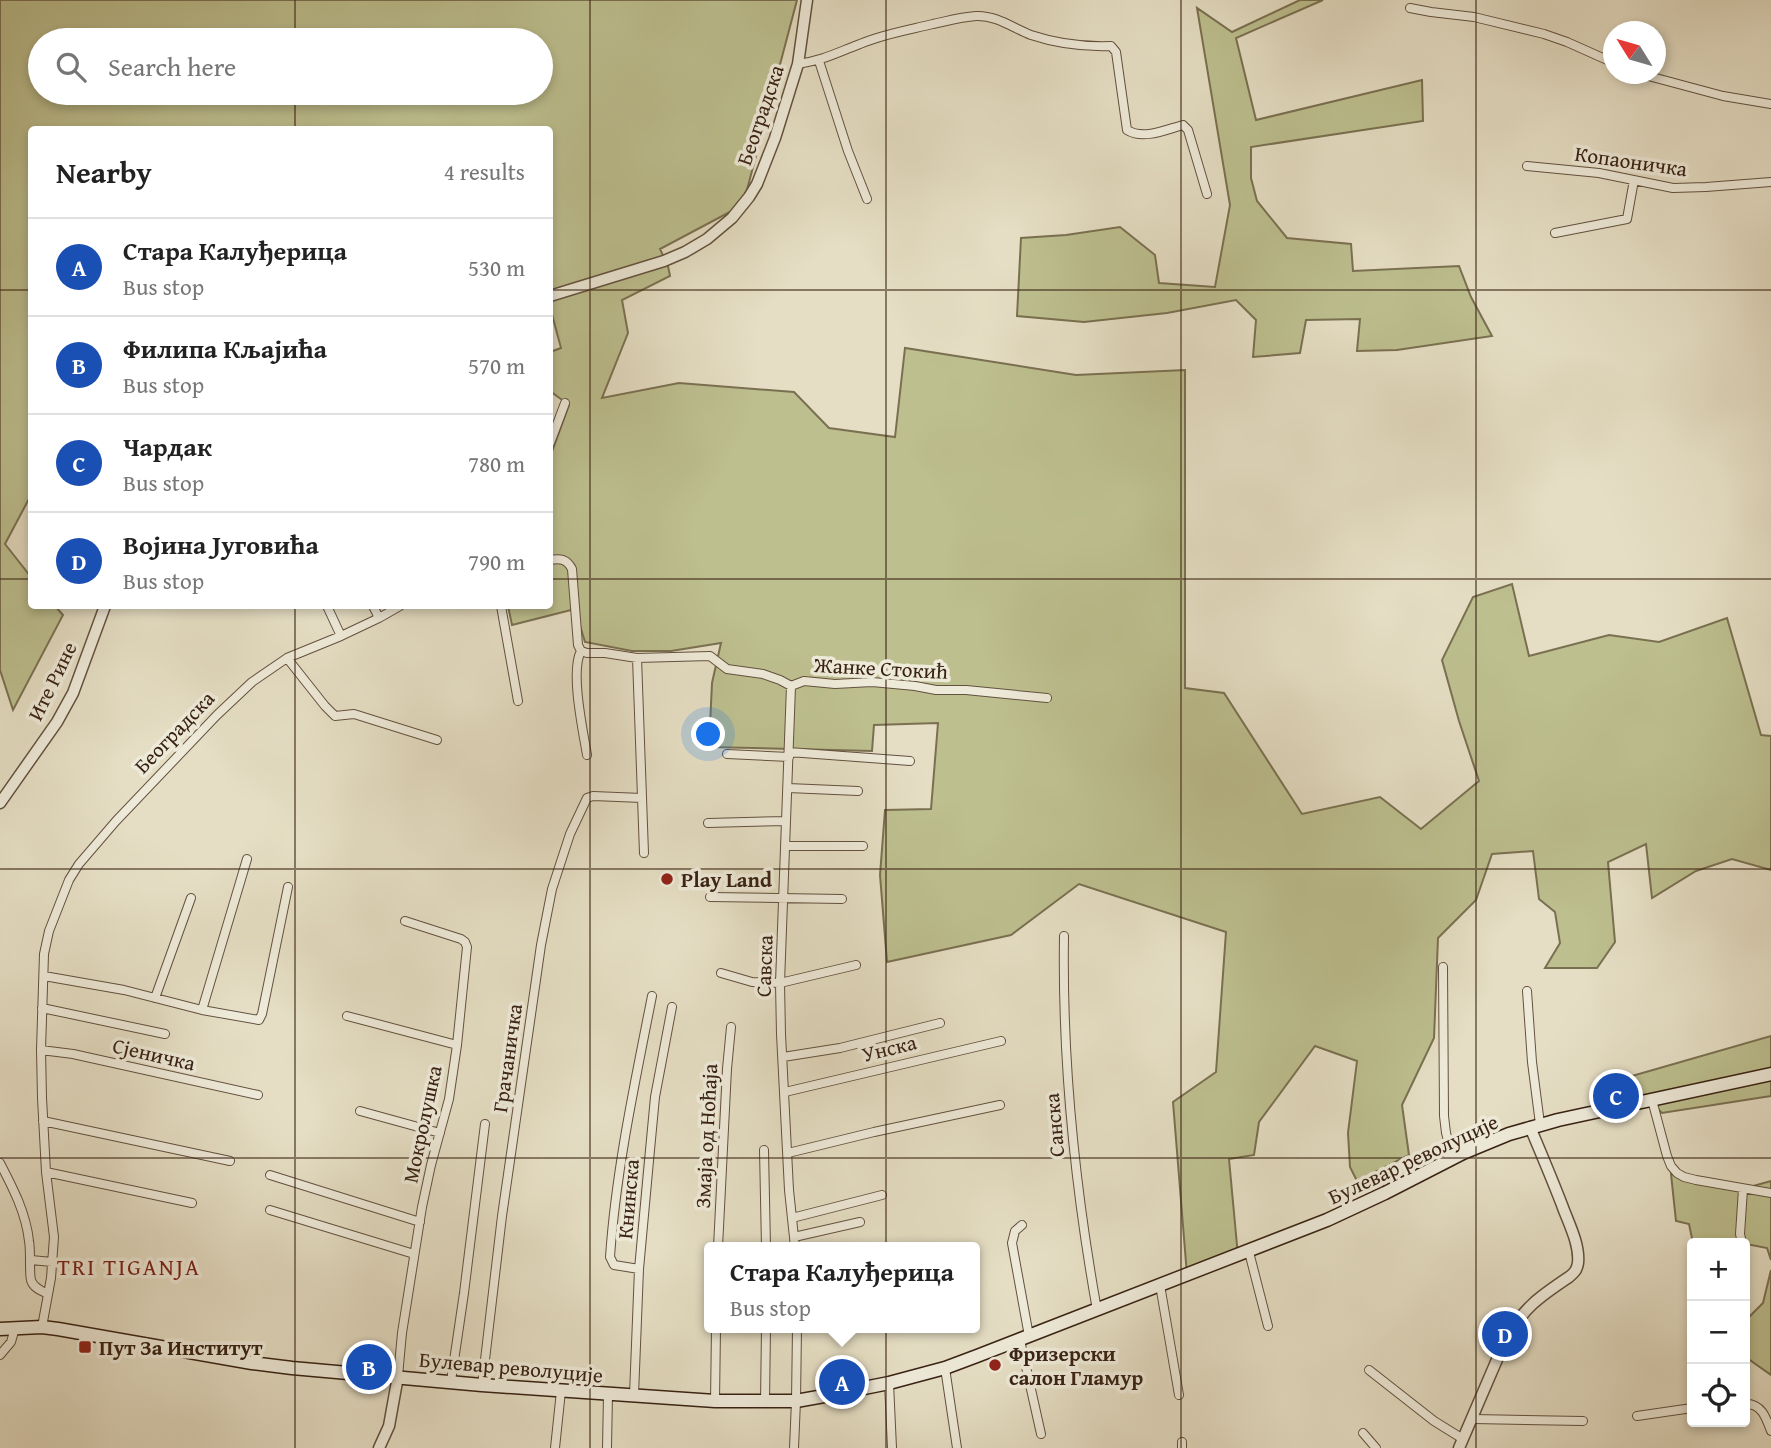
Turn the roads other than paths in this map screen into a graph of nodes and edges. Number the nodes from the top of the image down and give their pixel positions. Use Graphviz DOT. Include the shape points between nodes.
graph roads {
  1 [pos="807,0"];
  2 [pos="1410,8"];
  3 [pos="1603,58"];
  4 [pos="818,61"];
  5 [pos="798,64"];
  6 [pos="1666,81"];
  7 [pos="1771,104"];
  8 [pos="1527,166"];
  9 [pos="1633,180"];
  10 [pos="1771,182"];
  11 [pos="1207,194"];
  12 [pos="867,199"];
  13 [pos="1556,233"];
  14 [pos="553,295"];
  15 [pos="565,403"];
  16 [pos="553,435"];
  17 [pos="553,560"];
  18 [pos="104,609"];
  19 [pos="328,609"];
  20 [pos="374,609"];
  21 [pos="395,609"];
  22 [pos="502,609"];
  23 [pos="379,618"];
  24 [pos="341,636"];
  25 [pos="581,651"];
  26 [pos="287,658"];
  27 [pos="637,658"];
  28 [pos="790,686"];
  29 [pos="1047,698"];
  30 [pos="518,701"];
  31 [pos="437,740"];
  32 [pos="727,754"];
  33 [pos="789,754"];
  34 [pos="587,755"];
  35 [pos="910,761"];
  36 [pos="788,788"];
  37 [pos="858,791"];
  38 [pos="642,798"];
  39 [pos="0,803"];
  40 [pos="786,821"];
  41 [pos="708,823"];
  42 [pos="786,846"];
  43 [pos="863,846"];
  44 [pos="644,853"];
  45 [pos="247,859"];
  46 [pos="288,887"];
  47 [pos="710,897"];
  48 [pos="785,897"];
  49 [pos="191,898"];
  50 [pos="842,899"];
  51 [pos="405,921"];
  52 [pos="1063,936"];
  53 [pos="856,965"];
  54 [pos="1443,967"];
  55 [pos="721,973"];
  56 [pos="44,976"];
  57 [pos="780,983"];
  58 [pos="1527,991"];
  59 [pos="652,996"];
  60 [pos="155,998"];
  61 [pos="672,1007"];
  62 [pos="43,1008"];
  63 [pos="202,1010"];
  64 [pos="347,1016"];
  65 [pos="940,1023"];
  66 [pos="731,1027"];
  67 [pos="165,1034"];
  68 [pos="1001,1041"];
  69 [pos="457,1045"];
  70 [pos="41,1050"];
  71 [pos="783,1058"];
  72 [pos="1771,1074"];
  73 [pos="785,1091"];
  74 [pos="258,1096"];
  75 [pos="1652,1100"];
  76 [pos="1000,1105"];
  77 [pos="360,1111"];
  78 [pos="43,1121"];
  79 [pos="485,1124"];
  80 [pos="1535,1126"];
  81 [pos="440,1133"];
  82 [pos="764,1150"];
  83 [pos="788,1153"];
  84 [pos="1453,1158"];
  85 [pos="230,1161"];
  86 [pos="0,1163"];
  87 [pos="46,1172"];
  88 [pos="270,1175"];
  89 [pos="1743,1189"];
  90 [pos="1771,1193"];
  91 [pos="882,1195"];
  92 [pos="192,1203"];
  93 [pos="270,1210"];
  94 [pos="792,1218"];
  95 [pos="420,1222"];
  96 [pos="860,1222"];
  97 [pos="1022,1225"];
  98 [pos="794,1237"];
  99 [pos="1741,1238"];
  100 [pos="718,1242"];
  101 [pos="766,1242"];
  102 [pos="794,1242"];
  103 [pos="1249,1252"];
  104 [pos="414,1254"];
  105 [pos="31,1260"];
  106 [pos="52,1262"];
  107 [pos="639,1269"];
  108 [pos="1160,1285"];
  109 [pos="48,1294"];
  110 [pos="1097,1310"];
  111 [pos="1268,1326"];
  112 [pos="15,1328"];
  113 [pos="42,1328"];
  114 [pos="0,1329"];
  115 [pos="716,1333"];
  116 [pos="766,1333"];
  117 [pos="797,1333"];
  118 [pos="1024,1338"];
  119 [pos="0,1355"];
  120 [pos="945,1367"];
  121 [pos="1369,1370"];
  122 [pos="398,1376"];
  123 [pos="451,1381"];
  124 [pos="889,1383"];
  125 [pos="482,1385"];
  126 [pos="561,1391"];
  127 [pos="608,1394"];
  128 [pos="634,1395"];
  129 [pos="1179,1395"];
  130 [pos="715,1401"];
  131 [pos="796,1401"];
  132 [pos="765,1402"];
  133 [pos="1750,1404"];
  134 [pos="1687,1409"];
  135 [pos="1637,1416"];
  136 [pos="1473,1419"];
  137 [pos="1583,1421"];
  138 [pos="1771,1431"];
  139 [pos="1363,1433"];
  140 [pos="1041,1434"];
  141 [pos="1461,1444"];
  142 [pos="379,1448"];
  143 [pos="555,1448"];
  144 [pos="607,1448"];
  145 [pos="794,1448"];
  146 [pos="892,1448"];
  147 [pos="957,1448"];
  148 [pos="1376,1448"];
  1 -- 5 [label="street, Београдска"];
  2 -- 3 [label="street" via="1475,17 1544,34"];
  4 -- 5 [label="street"];
  4 -- 11 [label="street" via="888,34 977,16 1065,45 1111,46 1116,52 1127,130 1142,135 1183,125"];
  4 -- 12 [label="street"];
  5 -- 14 [label="street, Београдска" via="764,169 732,218 685,252"];
  6 -- 7 [label="street"];
  8 -- 9 [label="street, Копаоничка"];
  9 -- 10 [label="street, Копаоничка" via="1673,188"];
  9 -- 13 [label="street" via="1627,219"];
  15 -- 16 [label="street"];
  17 -- 25 [label="street" via="564,560 572,569"];
  18 -- 39 [label="street, Ите Рине" via="73,693"];
  19 -- 24 [label="street"];
  20 -- 23 [label="street"];
  21 -- 23 [label="street, Београдска"];
  22 -- 30 [label="street"];
  23 -- 24 [label="street, Београдска"];
  24 -- 26 [label="street, Београдска"];
  25 -- 27 [label="street, Жанке Стокић"];
  25 -- 34 [label="street" via="578,692"];
  26 -- 31 [label="street" via="335,716 354,714"];
  26 -- 56 [label="street, Београдска" via="217,715 79,864 49,931"];
  27 -- 28 [label="street, Жанке Стокић" via="710,656 727,669 763,674"];
  27 -- 38 [label="street"];
  28 -- 29 [label="street, Жанке Стокић" via="810,681 872,682"];
  28 -- 33 [label="street, Савска"];
  32 -- 33 [label="street"];
  33 -- 35 [label="street"];
  33 -- 36 [label="street, Савска"];
  36 -- 37 [label="street"];
  36 -- 40 [label="street, Савска"];
  38 -- 44 [label="street"];
  38 -- 125 [label="street, Грачаничка" via="587,798 552,890 525,1053"];
  40 -- 41 [label="street"];
  40 -- 42 [label="street, Савска"];
  42 -- 43 [label="street"];
  42 -- 48 [label="street, Савска"];
  45 -- 63 [label="street"];
  46 -- 63 [label="street" via="260,1019"];
  47 -- 48 [label="street"];
  48 -- 50 [label="street"];
  48 -- 57 [label="street, Савска"];
  49 -- 60 [label="street"];
  51 -- 69 [label="street, Мокролушка" via="466,942"];
  52 -- 110 [label="street, Санска" via="1071,1124"];
  53 -- 57 [label="street"];
  54 -- 84 [label="street" via="1444,1116"];
  55 -- 57 [label="street" via="752,982"];
  56 -- 60 [label="street"];
  56 -- 62 [label="street, Београдска"];
  57 -- 71 [label="street, Савска"];
  58 -- 80 [label="street"];
  59 -- 107 [label="street" via="610,1257 614,1265"];
  60 -- 63 [label="street"];
  61 -- 107 [label="street, Книнска" via="655,1097"];
  62 -- 67 [label="street"];
  62 -- 70 [label="street, Београдска"];
  64 -- 69 [label="street"];
  65 -- 71 [label="street"];
  66 -- 100 [label="street, Змаја од Ноћаја"];
  68 -- 73 [label="street, Унска"];
  69 -- 81 [label="street, Мокролушка"];
  70 -- 74 [label="street, Сјеничка"];
  70 -- 78 [label="street, Београдска"];
  71 -- 73 [label="street, Савска"];
  72 -- 75 [label="main road, Булевар револуције"];
  73 -- 83 [label="street, Савска"];
  75 -- 80 [label="main road, Булевар револуције"];
  75 -- 89 [label="street" via="1667,1156 1677,1173"];
  76 -- 83 [label="street"];
  77 -- 81 [label="street"];
  78 -- 85 [label="street"];
  78 -- 87 [label="street, Београдска"];
  79 -- 123 [label="street"];
  80 -- 84 [label="main road, Булевар револуције"];
  80 -- 136 [label="street" via="1578,1253 1578,1265 1574,1273 1534,1301 1512,1327"];
  81 -- 95 [label="street, Мокролушка"];
  82 -- 101 [label="street"];
  83 -- 94 [label="street, Савска"];
  84 -- 103 [label="main road, Булевар револуције" via="1356,1208"];
  86 -- 105 [label="street" via="25,1221"];
  87 -- 92 [label="street"];
  87 -- 106 [label="street, Београдска" via="54,1237"];
  88 -- 95 [label="street"];
  89 -- 90 [label="street"];
  89 -- 99 [label="street"];
  91 -- 94 [label="street"];
  93 -- 104 [label="street"];
  94 -- 98 [label="street, Савска"];
  95 -- 104 [label="street, Мокролушка"];
  96 -- 98 [label="street"];
  97 -- 118 [label="street" via="1012,1243"];
  98 -- 102 [label="street, Савска"];
  103 -- 108 [label="main road, Булевар револуције"];
  103 -- 111 [label="street"];
  104 -- 122 [label="street, Мокролушка"];
  105 -- 106 [label="street"];
  105 -- 109 [label="street" via="33,1283"];
  106 -- 109 [label="street, Београдска"];
  107 -- 128 [label="street, Книнска"];
  108 -- 110 [label="main road, Булевар револуције"];
  108 -- 129 [label="street"];
  109 -- 113 [label="street, Београдска"];
  110 -- 118 [label="main road, Булевар револуције"];
  112 -- 113 [label="main road, Булевар револуције"];
  112 -- 114 [label="main road, Булевар револуције"];
  112 -- 119 [label="street"];
  113 -- 122 [label="main road, Булевар револуције" via="252,1363"];
  115 -- 130 [label="street"];
  116 -- 132 [label="street"];
  117 -- 131 [label="street"];
  118 -- 120 [label="main road, Булевар револуције"];
  118 -- 140 [label="street"];
  120 -- 124 [label="main road, Булевар револуције"];
  120 -- 147 [label="street"];
  121 -- 141 [label="street"];
  122 -- 123 [label="main road, Булевар револуције"];
  122 -- 142 [label="street" via="389,1426"];
  123 -- 125 [label="main road, Булевар револуције"];
  124 -- 131 [label="main road, Булевар револуције"];
  124 -- 146 [label="street"];
  125 -- 126 [label="main road, Булевар револуције"];
  126 -- 127 [label="main road, Булевар револуције"];
  126 -- 143 [label="street"];
  127 -- 128 [label="main road, Булевар револуције"];
  127 -- 144 [label="street"];
  128 -- 130 [label="main road, Булевар револуције"];
  130 -- 132 [label="main road, Булевар револуције"];
  131 -- 132 [label="main road, Булевар револуције"];
  131 -- 145 [label="street"];
  133 -- 138 [label="street" via="1767,1418"];
  134 -- 135 [label="street"];
  136 -- 137 [label="street"];
  136 -- 141 [label="street"];
  139 -- 148 [label="street"];
}
